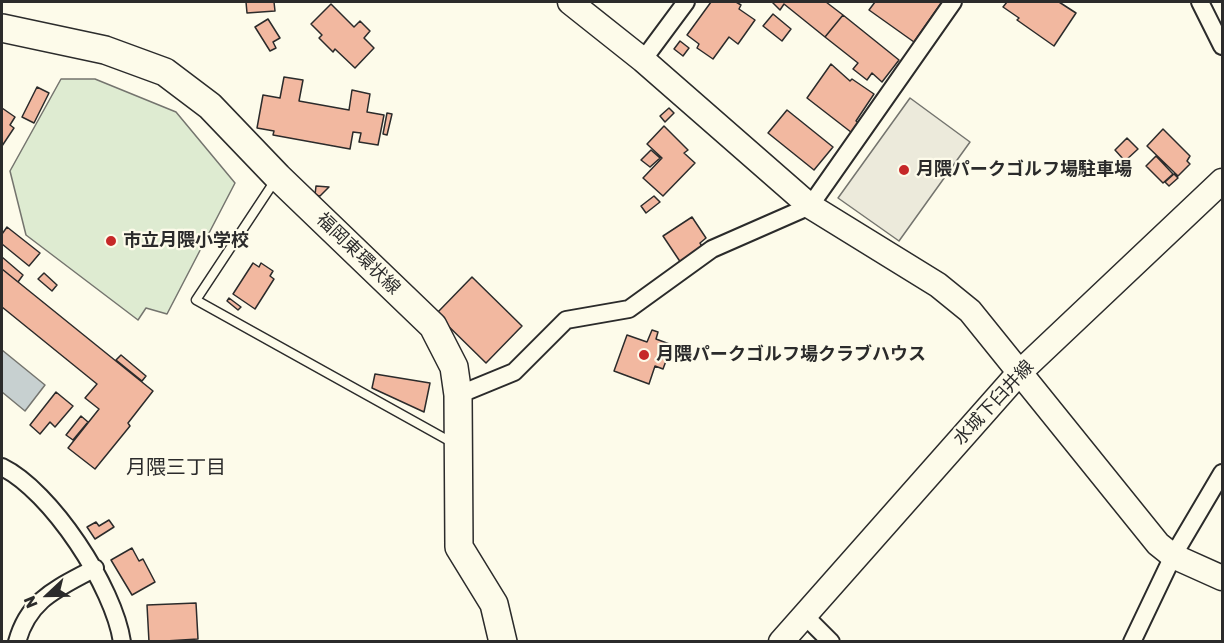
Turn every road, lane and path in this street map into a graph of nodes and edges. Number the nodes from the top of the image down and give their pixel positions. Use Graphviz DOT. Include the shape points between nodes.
graph roads {
  1 [pos="570,2"];
  2 [pos="686,2"];
  3 [pos="953,2"];
  4 [pos="1200,2"];
  5 [pos="2,27"];
  6 [pos="1222,46"];
  7 [pos="643,60"];
  8 [pos="278,177"];
  9 [pos="1222,181"];
  10 [pos="810,206"];
  11 [pos="1019,373"];
  12 [pos="458,395"];
  13 [pos="456,445"];
  14 [pos="2,467"];
  15 [pos="1222,473"];
  16 [pos="1173,556"];
  17 [pos="95,568"];
  18 [pos="1222,578"];
  19 [pos="804,615"];
  20 [pos="17,642"];
  21 [pos="122,642"];
  22 [pos="503,642"];
  23 [pos="782,642"];
  24 [pos="831,642"];
  25 [pos="1132,642"];
  1 -- 7 [label="street"];
  2 -- 7 [label="street"];
  3 -- 10 [label="street"];
  4 -- 6 [label="street"];
  5 -- 8 [label="main road, 福岡東環状線" via="105,50 165,72 210,106"];
  7 -- 10 [label="street"];
  8 -- 12 [label="main road, 福岡東環状線" via="433,326 454,367"];
  8 -- 13 [label="lane" via="196,300"];
  9 -- 11 [label="street, 水城下臼井線"];
  10 -- 11 [label="street" via="938,285 970,311"];
  10 -- 12 [label="street" via="712,249 629,309 566,320 514,372"];
  11 -- 16 [label="street" via="1158,544"];
  11 -- 19 [label="street, 水城下臼井線"];
  12 -- 13 [label="main road, 福岡東環状線"];
  13 -- 22 [label="main road, 福岡東環状線" via="459,547 494,604"];
  14 -- 17 [label="street" via="63,522"];
  15 -- 16 [label="street"];
  16 -- 18 [label="street"];
  16 -- 25 [label="street"];
  17 -- 20 [label="street" via="40,599 21,627"];
  17 -- 21 [label="street"];
  19 -- 23 [label="street, 水城下臼井線"];
  19 -- 24 [label="street"];
}
